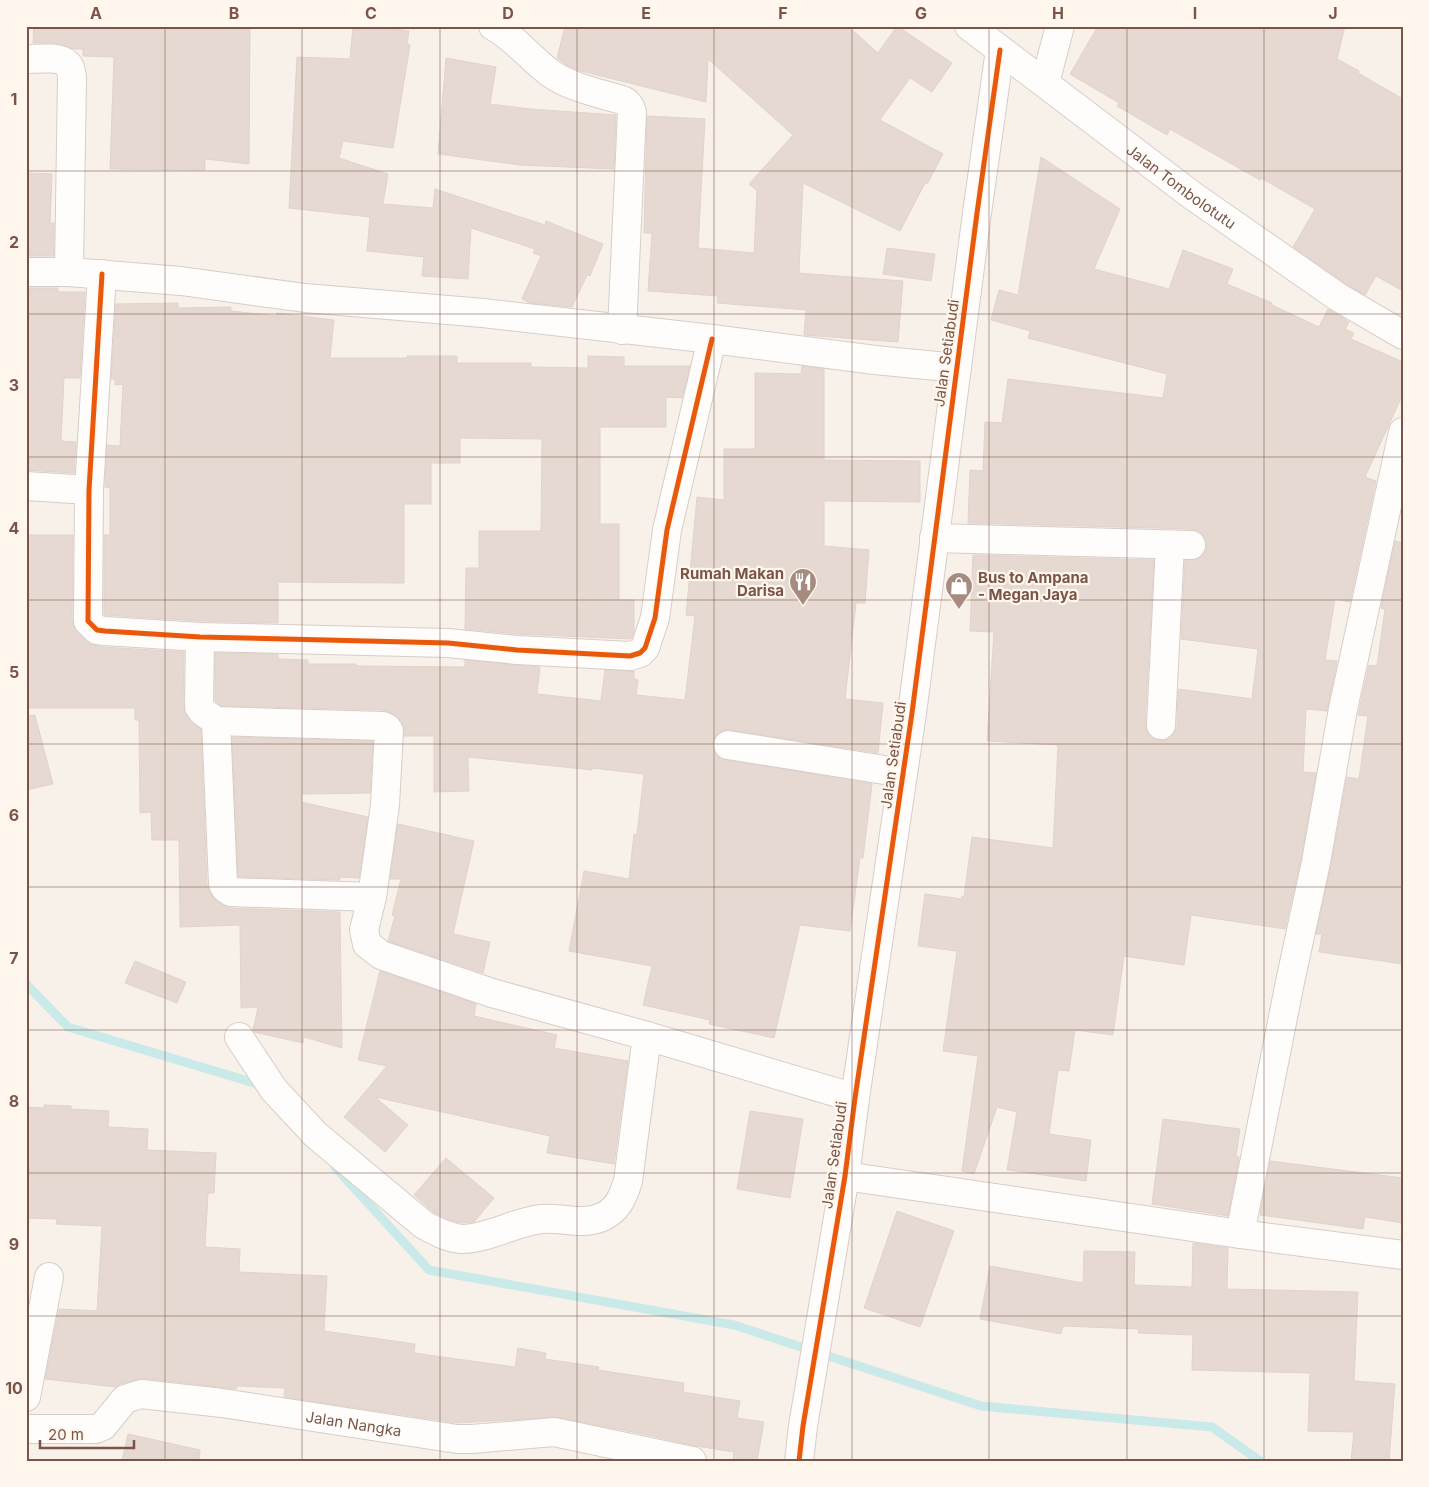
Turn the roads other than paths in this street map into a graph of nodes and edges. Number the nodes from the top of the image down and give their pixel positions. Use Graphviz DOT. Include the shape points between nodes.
graph roads {
  1 [pos="493,26"];
  2 [pos="969,26"];
  3 [pos="1060,26"];
  4 [pos="1000,50"];
  5 [pos="26,59"];
  6 [pos="1045,83"];
  7 [pos="26,272"];
  8 [pos="69,272"];
  9 [pos="102,274"];
  10 [pos="622,330"];
  11 [pos="1403,336"];
  12 [pos="712,339"];
  13 [pos="957,368"];
  14 [pos="1403,432"];
  15 [pos="26,486"];
  16 [pos="89,490"];
  17 [pos="934,538"];
  18 [pos="200,637"];
  19 [pos="216,722"];
  20 [pos="1161,725"];
  21 [pos="728,745"];
  22 [pos="903,773"];
  23 [pos="372,897"];
  24 [pos="647,1036"];
  25 [pos="239,1037"];
  26 [pos="855,1098"];
  27 [pos="845,1176"];
  28 [pos="1240,1234"];
  29 [pos="1403,1255"];
  30 [pos="49,1277"];
  31 [pos="26,1398"];
  32 [pos="26,1429"];
  33 [pos="469,1450"];
  34 [pos="692,1461"];
  35 [pos="799,1461"];
  1 -- 10 [label="street" via="552,74 568,83 628,102 631,107"];
  2 -- 4 [label="street, Jalan Tombolotutu"];
  3 -- 6 [label="street"];
  4 -- 6 [label="street, Jalan Tombolotutu"];
  4 -- 13 [label="street, Jalan Setiabudi"];
  5 -- 8 [label="street" via="63,61 70,68 72,77"];
  6 -- 11 [label="street, Jalan Tombolotutu" via="1270,251"];
  7 -- 8 [label="street"];
  8 -- 9 [label="street"];
  9 -- 10 [label="street"];
  9 -- 16 [label="street"];
  10 -- 12 [label="street"];
  12 -- 13 [label="street"];
  12 -- 18 [label="street" via="667,530 655,618 648,642 640,653 630,656 448,643"];
  13 -- 17 [label="street, Jalan Setiabudi"];
  14 -- 28 [label="street" via="1343,708 1316,862"];
  15 -- 16 [label="street"];
  16 -- 18 [label="street" via="88,621 91,625 105,631"];
  17 -- 20 [label="street" via="1180,545"];
  17 -- 22 [label="street, Jalan Setiabudi"];
  18 -- 19 [label="street" via="199,707"];
  19 -- 23 [label="street" via="225,888 231,892"];
  19 -- 23 [label="street" via="388,728 385,805"];
  21 -- 22 [label="street"];
  22 -- 26 [label="street, Jalan Setiabudi"];
  23 -- 24 [label="street" via="364,938 372,950 381,955 492,993"];
  24 -- 25 [label="street" via="628,1181 618,1205 602,1218 573,1222 542,1219 464,1239 443,1235 424,1225 316,1135 274,1090"];
  24 -- 26 [label="street"];
  26 -- 27 [label="street, Jalan Setiabudi"];
  27 -- 28 [label="street"];
  27 -- 35 [label="street, Jalan Setiabudi" via="802,1426"];
  28 -- 29 [label="street"];
  30 -- 31 [label="street"];
  32 -- 33 [label="street, Jalan Nangka" via="96,1429 103,1426 125,1399 141,1394 442,1436"];
  33 -- 34 [label="street, Jalan Nangka" via="554,1432"];
}
